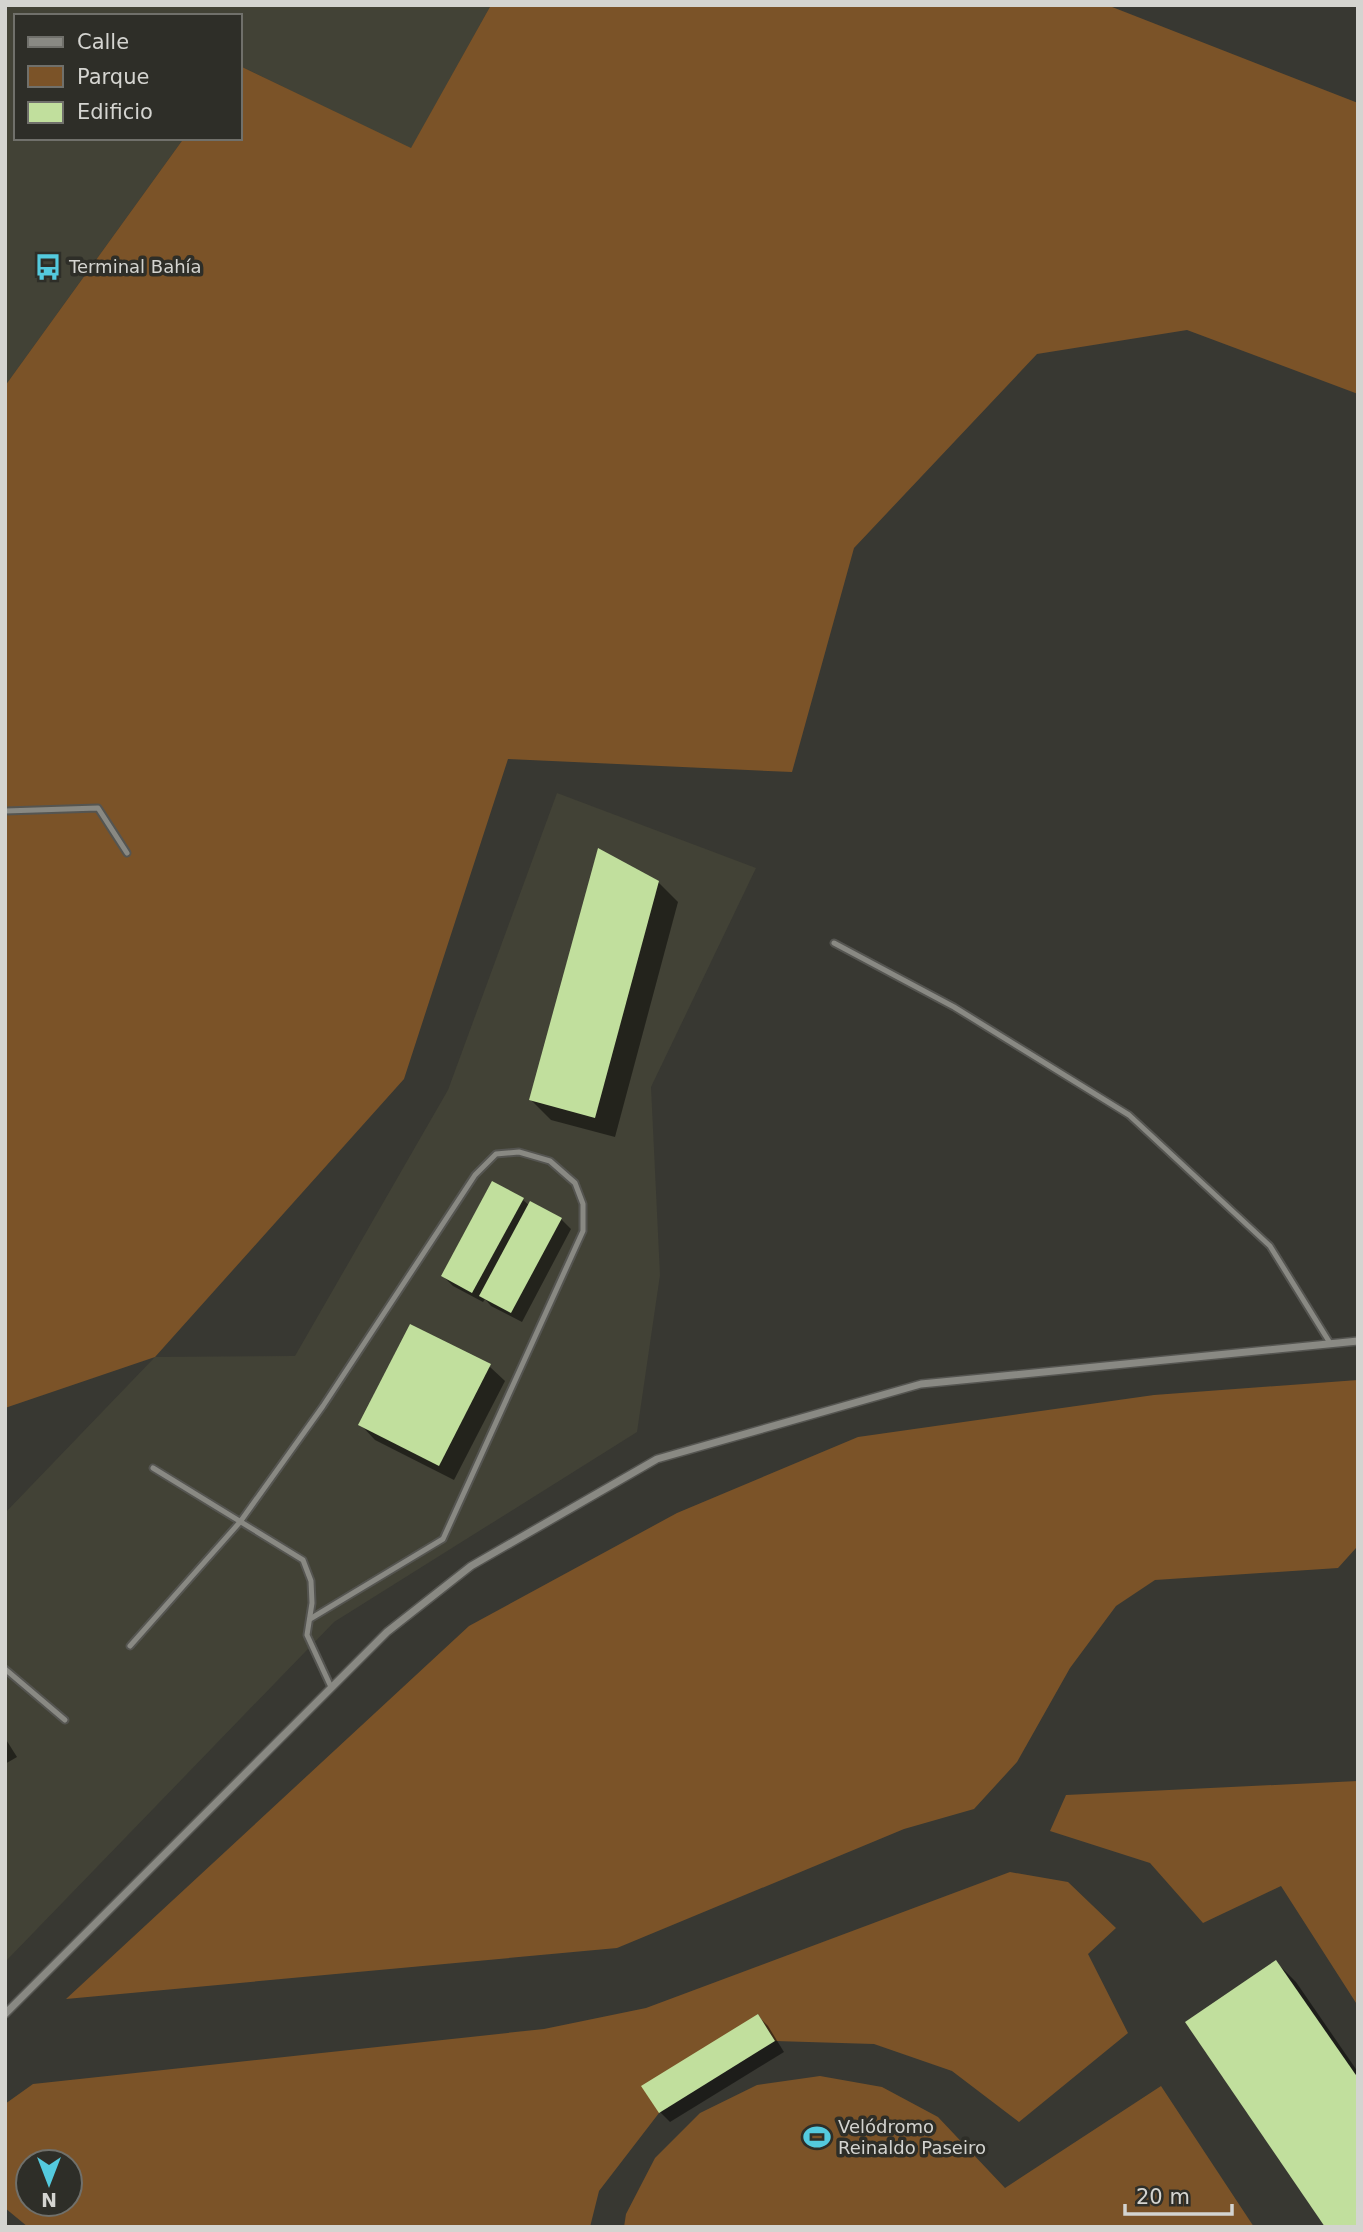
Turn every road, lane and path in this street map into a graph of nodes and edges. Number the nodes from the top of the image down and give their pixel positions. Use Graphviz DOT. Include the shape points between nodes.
graph roads {
  1 [pos="5,811"];
  2 [pos="127,853"];
  3 [pos="834,943"];
  4 [pos="1358,1341"];
  5 [pos="1329,1343"];
  6 [pos="153,1468"];
  7 [pos="240,1522"];
  8 [pos="310,1619"];
  9 [pos="130,1646"];
  10 [pos="5,1669"];
  11 [pos="331,1686"];
  12 [pos="65,1720"];
  13 [pos="5,2014"];
  1 -- 2 [label="lane" via="98,808"];
  3 -- 5 [label="lane" via="954,1007 1129,1115 1270,1246"];
  4 -- 5 [label="street"];
  5 -- 11 [label="street" via="921,1384 657,1459 471,1566 387,1632"];
  6 -- 7 [label="lane"];
  7 -- 8 [label="lane" via="303,1560 311,1581"];
  7 -- 8 [label="lane" via="323,1406 475,1175 496,1154 519,1152 550,1161 575,1183 583,1204 583,1231 443,1539"];
  7 -- 9 [label="lane"];
  8 -- 11 [label="lane" via="307,1634"];
  10 -- 12 [label="lane"];
  11 -- 13 [label="street"];
}
